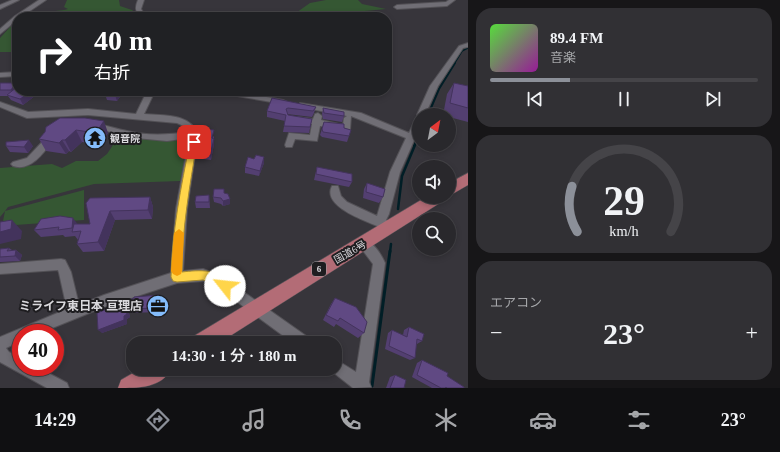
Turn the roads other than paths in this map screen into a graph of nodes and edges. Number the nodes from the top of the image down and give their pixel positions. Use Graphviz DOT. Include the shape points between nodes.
graph roads {
  1 [pos="16,0"];
  2 [pos="44,0"];
  3 [pos="141,0"];
  4 [pos="440,0"];
  5 [pos="451,1"];
  6 [pos="0,7"];
  7 [pos="397,7"];
  8 [pos="25,12"];
  9 [pos="138,12"];
  10 [pos="12,21"];
  11 [pos="0,32"];
  12 [pos="468,45"];
  13 [pos="12,74"];
  14 [pos="0,75"];
  15 [pos="149,96"];
  16 [pos="259,96"];
  17 [pos="0,104"];
  18 [pos="319,108"];
  19 [pos="424,108"];
  20 [pos="139,117"];
  21 [pos="290,117"];
  22 [pos="348,118"];
  23 [pos="84,125"];
  24 [pos="316,126"];
  25 [pos="55,131"];
  26 [pos="194,134"];
  27 [pos="412,137"];
  28 [pos="289,145"];
  29 [pos="16,164"];
  30 [pos="468,178"];
  31 [pos="456,186"];
  32 [pos="335,189"];
  33 [pos="424,204"];
  34 [pos="385,224"];
  35 [pos="364,244"];
  36 [pos="0,269"];
  37 [pos="177,277"];
  38 [pos="254,308"];
  39 [pos="74,312"];
  40 [pos="45,324"];
  41 [pos="212,336"];
  42 [pos="294,336"];
  43 [pos="12,338"];
  44 [pos="0,344"];
  45 [pos="0,352"];
  46 [pos="12,361"];
  47 [pos="342,371"];
  48 [pos="40,376"];
  49 [pos="149,376"];
  50 [pos="362,387"];
  51 [pos="62,388"];
  52 [pos="129,388"];
  1 -- 6 [label="street"];
  2 -- 8 [label="street"];
  3 -- 9 [label="street"];
  4 -- 5 [label="street"];
  5 -- 7 [label="street" via="447,4"];
  10 -- 11 [label="street"];
  12 -- 19 [label="street" via="461,47 434,86"];
  13 -- 14 [label="street"];
  15 -- 20 [label="street"];
  16 -- 18 [label="street"];
  17 -- 20 [label="street" via="27,115 74,112"];
  18 -- 24 [label="street"];
  18 -- 27 [label="street" via="358,115"];
  20 -- 26 [label="street" via="186,122"];
  21 -- 24 [label="street"];
  22 -- 24 [label="street" via="347,128"];
  23 -- 26 [label="street" via="126,134 167,138"];
  24 -- 28 [label="street" via="314,139 292,135"];
  25 -- 29 [label="street" via="46,137 48,141 30,161"];
  26 -- 37 [label="street" via="178,239"];
  27 -- 34 [label="street" via="395,172 384,214"];
  30 -- 31 [label="highway"];
  32 -- 34 [label="street" via="336,198 343,205"];
  33 -- 34 [label="highway, 国道6号 / 6"];
  34 -- 35 [label="highway, 国道6号 / 6"];
  35 -- 38 [label="highway, 国道6号 / 6"];
  35 -- 50 [label="street" via="379,262"];
  36 -- 39 [label="street" via="61,264"];
  37 -- 38 [label="street" via="203,275 218,280"];
  37 -- 39 [label="street"];
  38 -- 41 [label="highway, 国道6号 / 6"];
  38 -- 42 [label="street"];
  39 -- 40 [label="street"];
  43 -- 44 [label="street"];
  45 -- 46 [label="street"];
  47 -- 50 [label="street"];
  48 -- 51 [label="street"];
  49 -- 52 [label="highway"];
}
